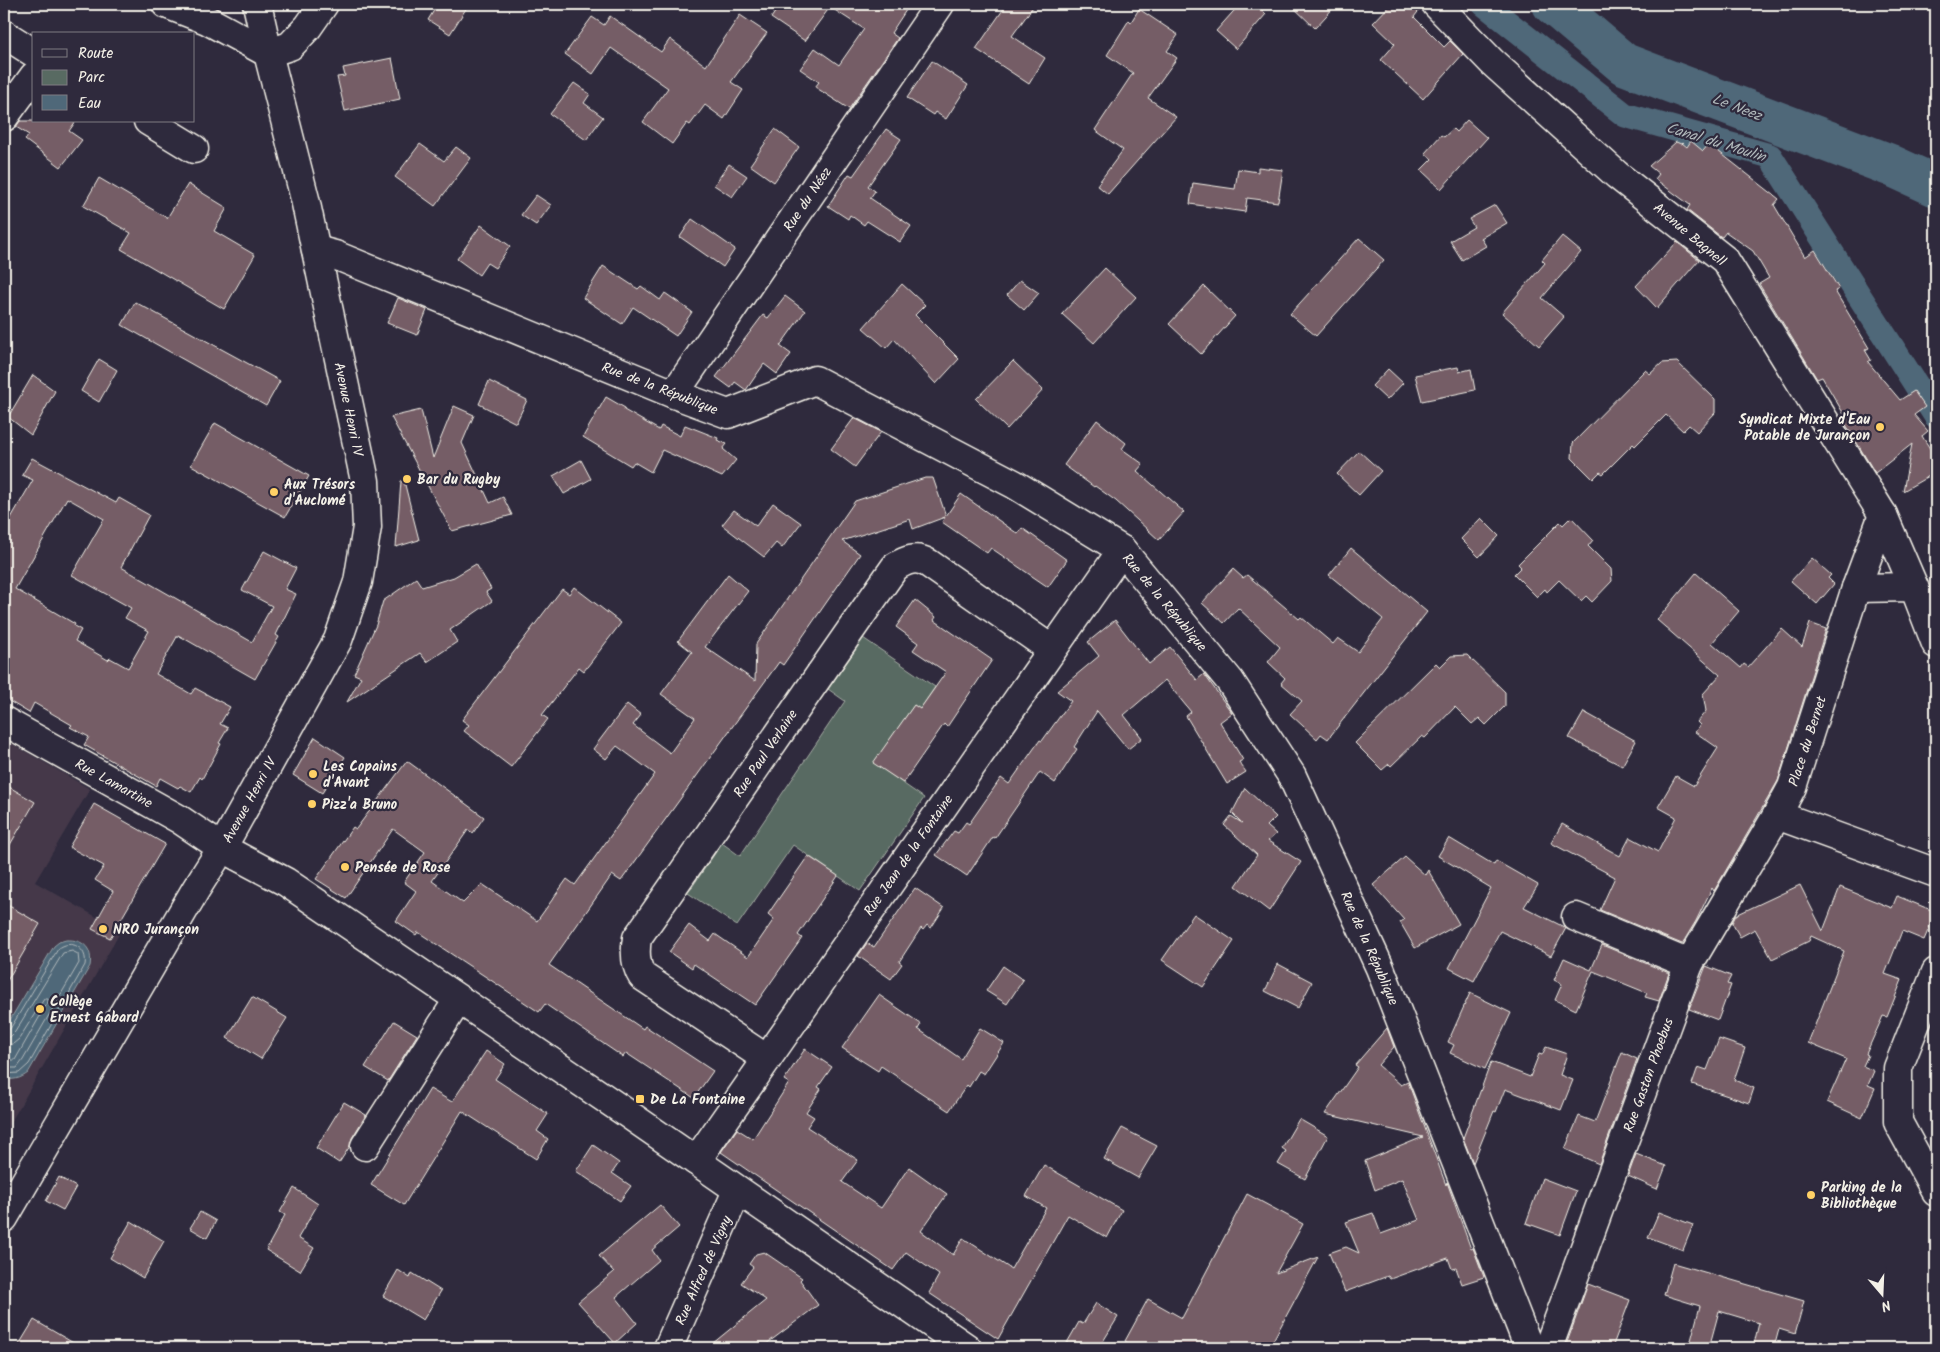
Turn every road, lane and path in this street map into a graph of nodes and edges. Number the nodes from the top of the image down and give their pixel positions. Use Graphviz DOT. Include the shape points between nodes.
graph roads {
  1 [pos="166,4"];
  2 [pos="257,4"];
  3 [pos="324,4"];
  4 [pos="940,4"];
  5 [pos="1436,4"];
  6 [pos="4,34"];
  7 [pos="32,51"];
  8 [pos="268,53"];
  9 [pos="32,79"];
  10 [pos="4,117"];
  11 [pos="150,122"];
  12 [pos="194,149"];
  13 [pos="316,250"];
  14 [pos="674,394"];
  15 [pos="1883,515"];
  16 [pos="1122,550"];
  17 [pos="1914,587"];
  18 [pos="1856,588"];
  19 [pos="1936,644"];
  20 [pos="1051,649"];
  21 [pos="4,721"];
  22 [pos="1777,815"];
  23 [pos="222,848"];
  24 [pos="1936,873"];
  25 [pos="1576,917"];
  26 [pos="1689,964"];
  27 [pos="1936,972"];
  28 [pos="458,1000"];
  29 [pos="766,1059"];
  30 [pos="365,1146"];
  31 [pos="696,1161"];
  32 [pos="738,1191"];
  33 [pos="1936,1192"];
  34 [pos="4,1218"];
  35 [pos="668,1348"];
  36 [pos="967,1348"];
  37 [pos="1529,1348"];
  38 [pos="1548,1348"];
  1 -- 8 [label="street" via="207,20"];
  2 -- 8 [label="street, Avenue Henri IV"];
  3 -- 8 [label="street" via="290,46"];
  4 -- 14 [label="street, Rue du Néez"];
  5 -- 15 [label="street, Avenue Bagnell" via="1492,62 1617,175 1725,260"];
  6 -- 7 [label="street"];
  8 -- 13 [label="street, Avenue Henri IV"];
  9 -- 10 [label="street"];
  11 -- 12 [label="street"];
  13 -- 14 [label="street, Rue de la République"];
  13 -- 23 [label="street, Avenue Henri IV" via="365,481 367,527 358,582 338,640"];
  14 -- 16 [label="street, Rue de la République" via="728,414 815,380 1014,484"];
  15 -- 17 [label="street"];
  15 -- 18 [label="street, Place du Bernet"];
  16 -- 20 [label="street, Rue Jean de la Fontaine"];
  16 -- 37 [label="street, Rue de la République" via="1230,681 1292,776 1380,968"];
  17 -- 18 [label="street"];
  17 -- 19 [label="street"];
  18 -- 22 [label="street, Place du Bernet" via="1792,787"];
  20 -- 29 [label="street, Rue Jean de la Fontaine"];
  20 -- 29 [label="street, Rue Paul Verlaine" via="928,564 915,559 894,567 820,672 636,942 636,958 642,976"];
  21 -- 23 [label="street, Rue Lamartine" via="179,819"];
  22 -- 24 [label="street"];
  22 -- 26 [label="street, Rue Gaston Phoebus"];
  23 -- 28 [label="street, Rue Lamartine" via="286,882"];
  23 -- 34 [label="street, Avenue Henri IV"];
  25 -- 26 [label="street"];
  26 -- 38 [label="street, Rue Gaston Phoebus"];
  27 -- 33 [label="street" via="1898,1068 1898,1122"];
  28 -- 30 [label="street"];
  28 -- 31 [label="street, Rue Lamartine"];
  29 -- 31 [label="street, Rue Jean de la Fontaine"];
  31 -- 32 [label="street, Rue Lamartine"];
  32 -- 35 [label="street, Rue Alfred de Vigny"];
  32 -- 36 [label="street, Rue Lamartine"];
}
